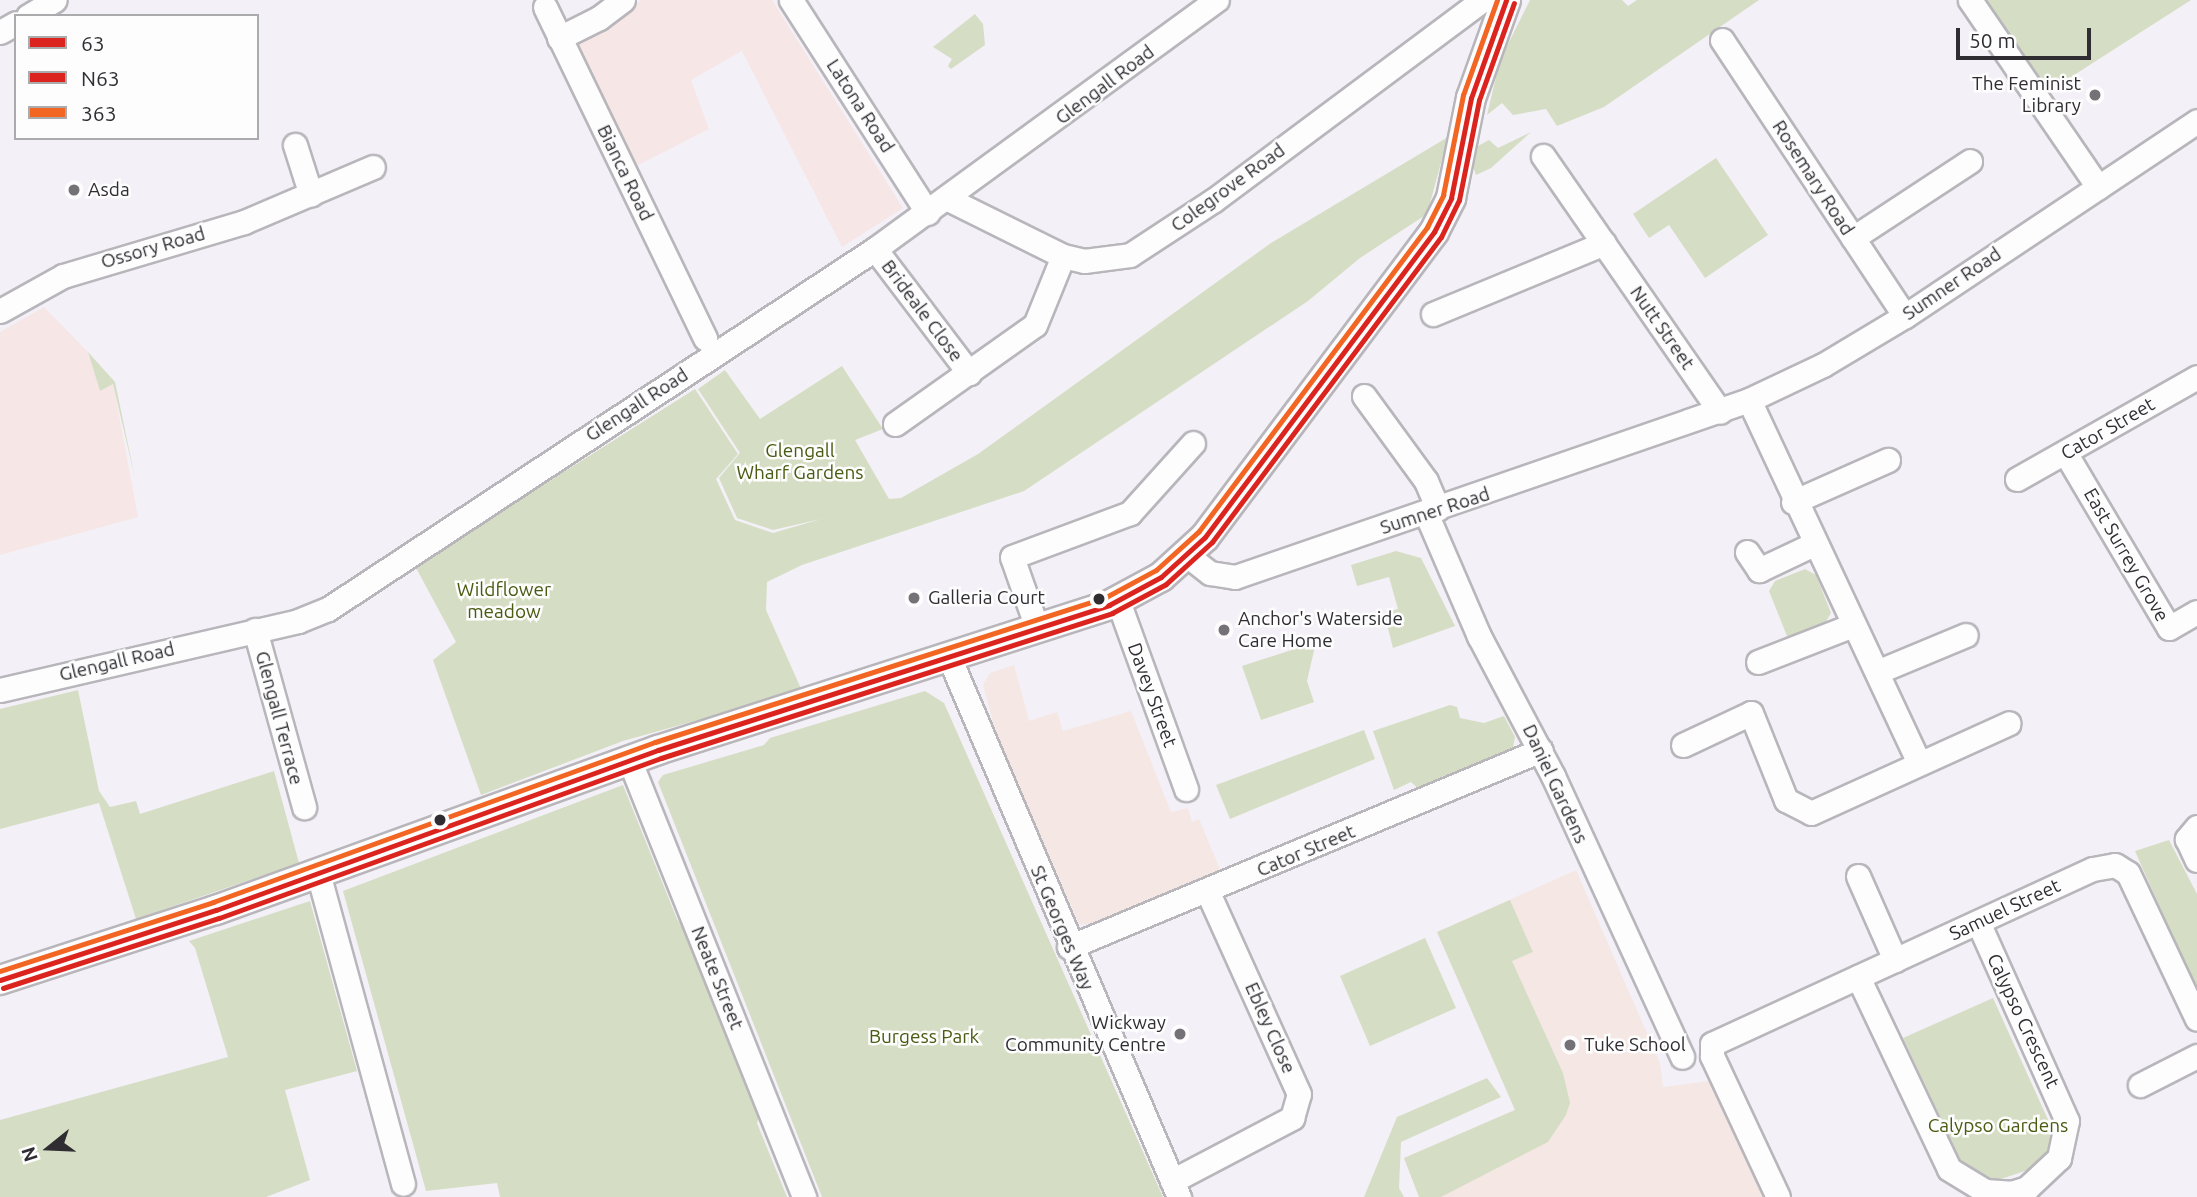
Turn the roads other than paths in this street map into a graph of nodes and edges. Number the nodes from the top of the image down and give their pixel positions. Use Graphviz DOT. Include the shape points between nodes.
graph roads {
  1 [pos="55,0"];
  2 [pos="623,0"];
  3 [pos="791,0"];
  4 [pos="1217,0"];
  5 [pos="1970,0"];
  6 [pos="1498,1"];
  7 [pos="545,7"];
  8 [pos="31,14"];
  9 [pos="559,38"];
  10 [pos="1722,40"];
  11 [pos="2197,121"];
  12 [pos="295,145"];
  13 [pos="1543,156"];
  14 [pos="1970,161"];
  15 [pos="373,167"];
  16 [pos="2098,187"];
  17 [pos="311,195"];
  18 [pos="948,199"];
  19 [pos="928,212"];
  20 [pos="1853,238"];
  21 [pos="1604,243"];
  22 [pos="876,249"];
  23 [pos="1063,256"];
  24 [pos="0,311"];
  25 [pos="1433,314"];
  26 [pos="1905,316"];
  27 [pos="705,338"];
  28 [pos="969,373"];
  29 [pos="2197,377"];
  30 [pos="1363,396"];
  31 [pos="1748,400"];
  32 [pos="1720,412"];
  33 [pos="895,424"];
  34 [pos="1193,443"];
  35 [pos="2066,454"];
  36 [pos="1888,460"];
  37 [pos="2017,479"];
  38 [pos="1793,502"];
  39 [pos="1432,511"];
  40 [pos="1814,544"];
  41 [pos="1747,552"];
  42 [pos="1188,556"];
  43 [pos="1118,601"];
  44 [pos="2197,612"];
  45 [pos="1853,625"];
  46 [pos="1037,628"];
  47 [pos="255,630"];
  48 [pos="1966,635"];
  49 [pos="949,657"];
  50 [pos="1758,662"];
  51 [pos="1877,672"];
  52 [pos="0,690"];
  53 [pos="2009,723"];
  54 [pos="1683,745"];
  55 [pos="1541,750"];
  56 [pos="629,760"];
  57 [pos="1919,763"];
  58 [pos="1186,789"];
  59 [pos="304,807"];
  60 [pos="2197,827"];
  61 [pos="2197,860"];
  62 [pos="318,873"];
  63 [pos="1858,876"];
  64 [pos="1209,892"];
  65 [pos="1978,922"];
  66 [pos="1069,947"];
  67 [pos="1895,960"];
  68 [pos="1857,977"];
  69 [pos="0,979"];
  70 [pos="2197,1019"];
  71 [pos="2197,1056"];
  72 [pos="1682,1057"];
  73 [pos="2140,1085"];
  74 [pos="403,1184"];
  75 [pos="1175,1189"];
  76 [pos="2028,1193"];
  77 [pos="804,1197"];
  78 [pos="1778,1197"];
  1 -- 8 [label="street"];
  2 -- 9 [label="street"];
  3 -- 19 [label="street, Latona Road"];
  4 -- 18 [label="street, Glengall Road"];
  5 -- 16 [label="street"];
  6 -- 23 [label="street, Colegrove Road" via="1130,256 1108,260"];
  6 -- 42 [label="main road" via="1471,98 1451,198 1423,248"];
  7 -- 9 [label="street, Bianca Road"];
  9 -- 27 [label="street, Bianca Road"];
  10 -- 20 [label="street, Rosemary Road"];
  11 -- 16 [label="street, Sumner Road"];
  12 -- 17 [label="street"];
  13 -- 21 [label="street, Nutt Street"];
  14 -- 20 [label="street"];
  15 -- 17 [label="street, Ossory Road"];
  16 -- 26 [label="street, Sumner Road"];
  17 -- 24 [label="street, Ossory Road" via="244,222 63,276"];
  18 -- 19 [label="street, Glengall Road"];
  18 -- 23 [label="street, Colegrove Road"];
  19 -- 22 [label="street, Glengall Road"];
  20 -- 26 [label="street, Rosemary Road"];
  21 -- 25 [label="street"];
  21 -- 32 [label="street, Nutt Street"];
  22 -- 28 [label="street, Brideale Close"];
  22 -- 47 [label="street, Glengall Road" via="328,609"];
  23 -- 28 [label="street, Brideale Close" via="1035,325"];
  26 -- 31 [label="street, Sumner Road" via="1823,365"];
  28 -- 33 [label="street, Brideale Close"];
  29 -- 35 [label="street, Cator Street"];
  30 -- 39 [label="street, Daniel Gardens" via="1426,481"];
  31 -- 32 [label="street, Sumner Road"];
  31 -- 38 [label="street"];
  32 -- 39 [label="street, Sumner Road"];
  34 -- 46 [label="street" via="1130,513 1012,557"];
  35 -- 37 [label="street, Cator Street"];
  35 -- 44 [label="street, East Surrey Grove" via="2169,628"];
  36 -- 38 [label="street"];
  38 -- 40 [label="street"];
  39 -- 42 [label="street, Sumner Road" via="1235,577 1210,573"];
  39 -- 55 [label="street, Daniel Gardens" via="1479,636"];
  40 -- 41 [label="street" via="1759,570"];
  40 -- 45 [label="street"];
  42 -- 43 [label="main road"];
  43 -- 46 [label="main road"];
  43 -- 58 [label="street, Davey Street"];
  45 -- 50 [label="street"];
  45 -- 51 [label="street"];
  46 -- 49 [label="main road"];
  47 -- 52 [label="street, Glengall Road"];
  47 -- 59 [label="street, Glengall Terrace"];
  48 -- 51 [label="street"];
  49 -- 56 [label="main road"];
  49 -- 66 [label="street, St Georges Way"];
  51 -- 57 [label="street"];
  53 -- 57 [label="street"];
  54 -- 57 [label="street" via="1751,713 1786,800 1811,813"];
  55 -- 64 [label="street, Cator Street"];
  55 -- 72 [label="street, Daniel Gardens"];
  56 -- 62 [label="main road"];
  56 -- 77 [label="street, Neate Street"];
  60 -- 61 [label="street" via="2187,839"];
  62 -- 69 [label="main road"];
  62 -- 74 [label="street"];
  63 -- 67 [label="street"];
  64 -- 66 [label="street, Cator Street"];
  64 -- 75 [label="street, Ebley Close" via="1299,1094 1292,1118"];
  65 -- 67 [label="street, Samuel Street"];
  65 -- 70 [label="street, Samuel Street" via="2093,869 2115,864 2132,881"];
  65 -- 76 [label="street, Calypso Crescent" via="2067,1121 2059,1158"];
  66 -- 75 [label="street, St Georges Way"];
  67 -- 68 [label="street, Samuel Street"];
  68 -- 76 [label="street, Calypso Crescent" via="1949,1169 1985,1191"];
  68 -- 78 [label="street, Samuel Street" via="1712,1044 1712,1056"];
  71 -- 73 [label="street"];
}
